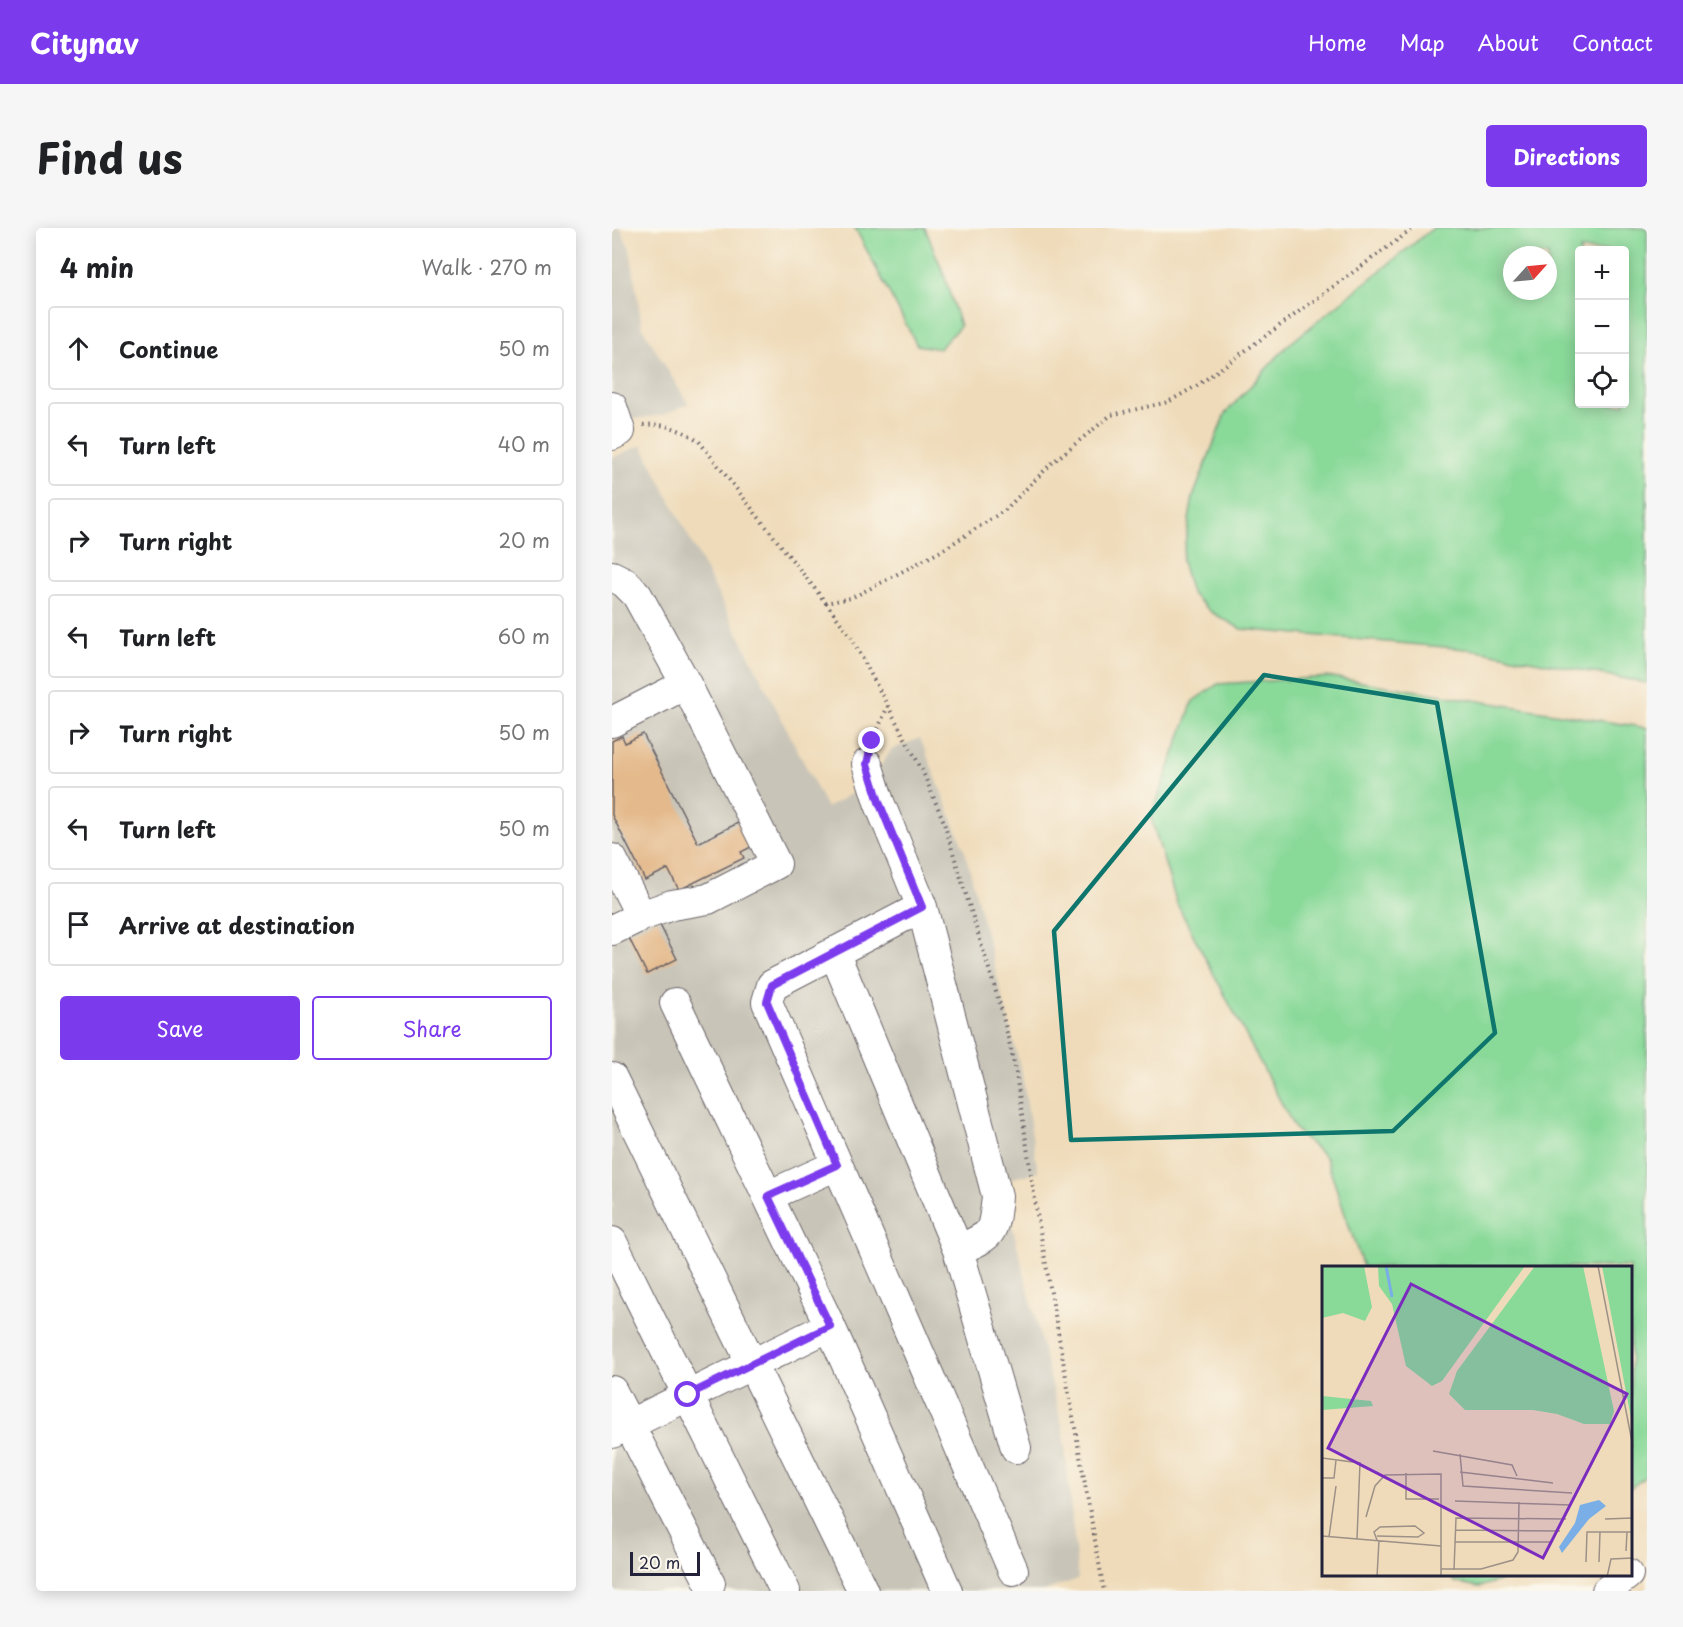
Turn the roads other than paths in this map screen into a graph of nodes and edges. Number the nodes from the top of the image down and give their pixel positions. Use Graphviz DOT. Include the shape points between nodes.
graph roads {
  1 [pos="612,576"];
  2 [pos="686,684"];
  3 [pos="612,722"];
  4 [pos="867,764"];
  5 [pos="612,859"];
  6 [pos="922,907"];
  7 [pos="641,916"];
  8 [pos="612,930"];
  9 [pos="834,952"];
  10 [pos="675,1003"];
  11 [pos="612,1078"];
  12 [pos="837,1165"];
  13 [pos="768,1196"];
  14 [pos="612,1242"];
  15 [pos="958,1250"];
  16 [pos="830,1326"];
  17 [pos="752,1364"];
  18 [pos="612,1391"];
  19 [pos="688,1395"];
  20 [pos="620,1429"];
  21 [pos="1016,1448"];
  22 [pos="1647,1560"];
  23 [pos="1013,1570"];
  24 [pos="1632,1572"];
  25 [pos="1626,1576"];
  26 [pos="710,1583"];
  27 [pos="785,1591"];
  28 [pos="863,1591"];
  29 [pos="947,1591"];
  30 [pos="1607,1591"];
  1 -- 2 [label="street" via="637,595"];
  2 -- 3 [label="street"];
  2 -- 7 [label="street" via="776,864 708,900 672,905"];
  4 -- 6 [label="street"];
  5 -- 7 [label="street"];
  6 -- 9 [label="street"];
  6 -- 15 [label="street" via="997,1196 994,1224 985,1238"];
  7 -- 8 [label="street"];
  9 -- 12 [label="street" via="772,985 767,1002"];
  9 -- 15 [label="street"];
  10 -- 13 [label="street"];
  11 -- 17 [label="street"];
  12 -- 13 [label="street"];
  12 -- 23 [label="street"];
  13 -- 16 [label="street"];
  14 -- 19 [label="street"];
  15 -- 21 [label="street"];
  16 -- 17 [label="street"];
  16 -- 29 [label="street"];
  17 -- 19 [label="street"];
  17 -- 28 [label="street"];
  18 -- 20 [label="street"];
  19 -- 20 [label="street"];
  19 -- 27 [label="street"];
  20 -- 26 [label="street"];
  22 -- 24 [label="street"];
  25 -- 30 [label="street"];
}
